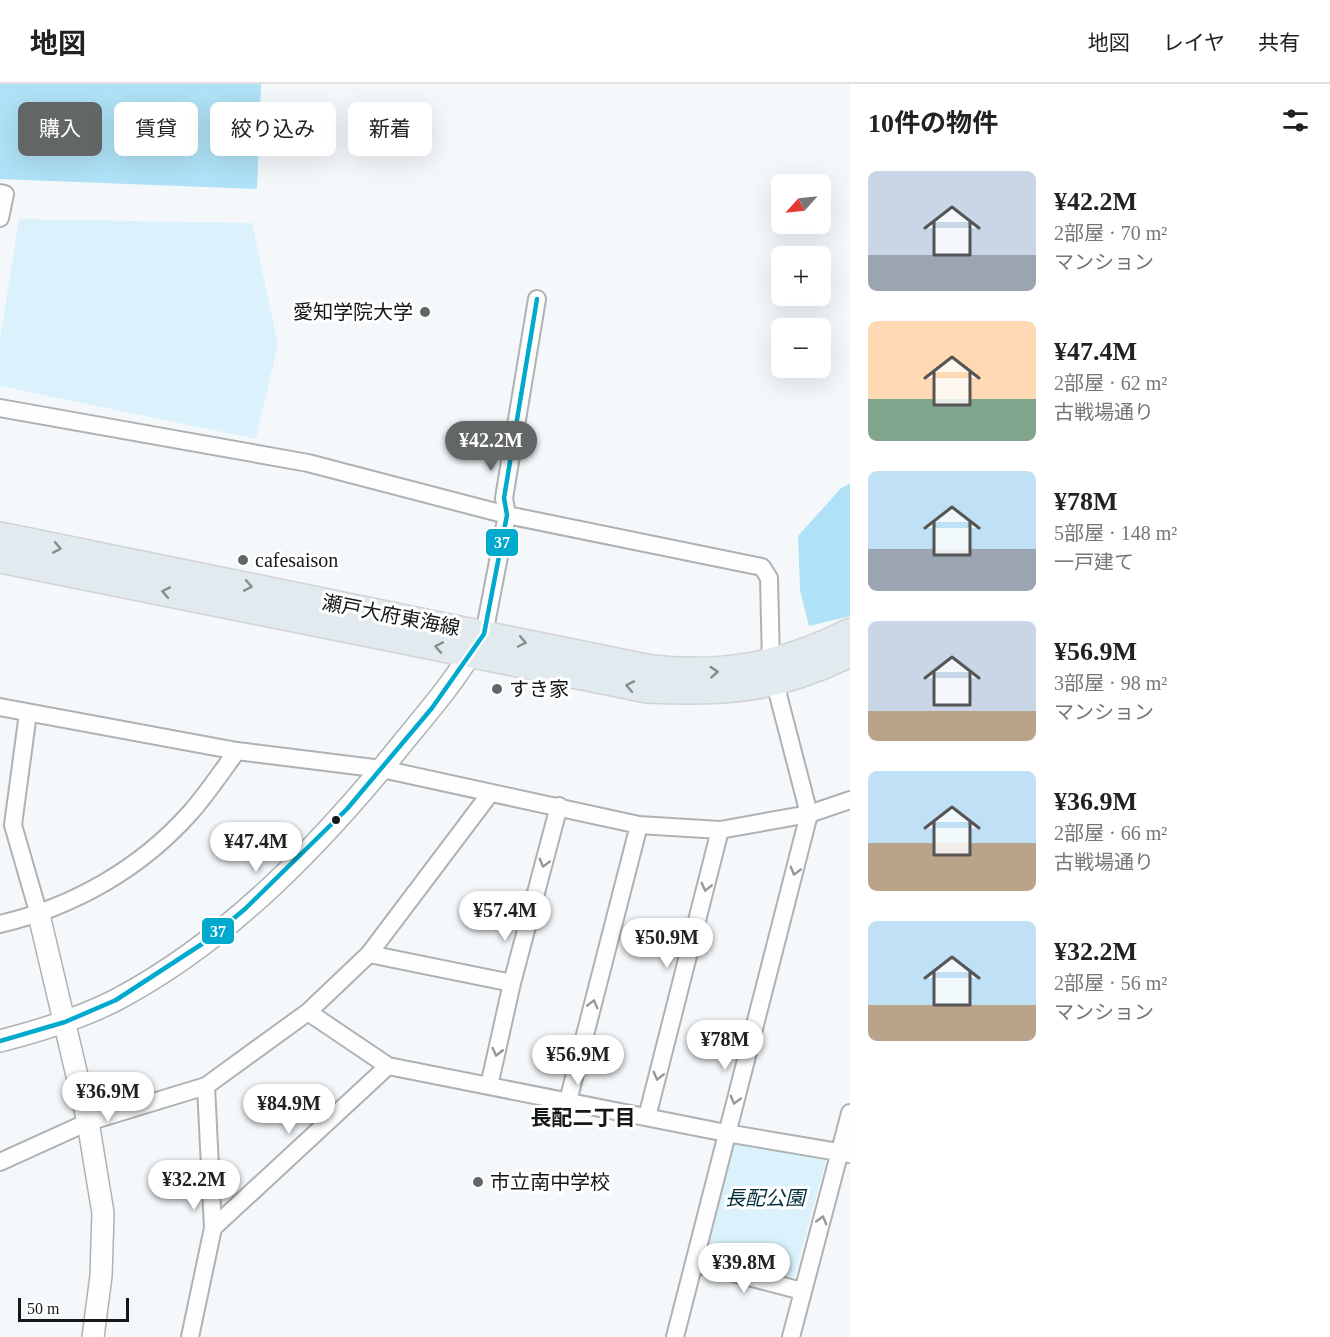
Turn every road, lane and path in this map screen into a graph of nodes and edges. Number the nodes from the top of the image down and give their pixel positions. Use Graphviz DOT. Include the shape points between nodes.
graph roads {
  1 [pos="0,193"];
  2 [pos="0,218"];
  3 [pos="537,299"];
  4 [pos="0,408"];
  5 [pos="507,515"];
  6 [pos="0,536"];
  7 [pos="0,559"];
  8 [pos="850,632"];
  9 [pos="477,643"];
  10 [pos="850,653"];
  11 [pos="773,673"];
  12 [pos="0,707"];
  13 [pos="28,713"];
  14 [pos="237,751"];
  15 [pos="382,770"];
  16 [pos="489,795"];
  17 [pos="850,800"];
  18 [pos="559,806"];
  19 [pos="809,814"];
  20 [pos="7,825"];
  21 [pos="639,825"];
  22 [pos="720,830"];
  23 [pos="39,915"];
  24 [pos="0,924"];
  25 [pos="369,954"];
  26 [pos="512,983"];
  27 [pos="308,1012"];
  28 [pos="64,1022"];
  29 [pos="0,1041"];
  30 [pos="388,1066"];
  31 [pos="206,1086"];
  32 [pos="489,1086"];
  33 [pos="568,1101"];
  34 [pos="850,1113"];
  35 [pos="647,1117"];
  36 [pos="88,1122"];
  37 [pos="726,1133"];
  38 [pos="845,1153"];
  39 [pos="0,1162"];
  40 [pos="213,1228"];
  41 [pos="694,1263"];
  42 [pos="802,1291"];
  43 [pos="93,1337"];
  44 [pos="190,1337"];
  45 [pos="675,1337"];
  46 [pos="791,1337"];
  1 -- 2 [label="street" via="5,194"];
  3 -- 5 [label="street" via="504,498"];
  4 -- 5 [label="street" via="308,463"];
  5 -- 9 [label="street"];
  5 -- 11 [label="street" via="762,567 769,578"];
  6 -- 9 [label="main road, 瀬戸大府東海線, one-way"];
  9 -- 7 [label="main road, 瀬戸大府東海線, one-way"];
  8 -- 11 [label="main road, 瀬戸大府東海線"];
  9 -- 11 [label="main road, 瀬戸大府東海線" via="647,689 701,692"];
  9 -- 15 [label="street" via="457,676"];
  10 -- 11 [label="main road, 瀬戸大府東海線" via="795,678"];
  11 -- 19 [label="street"];
  12 -- 13 [label="street"];
  13 -- 14 [label="street"];
  13 -- 20 [label="street"];
  14 -- 15 [label="street"];
  14 -- 23 [label="street" via="190,813 139,862"];
  15 -- 16 [label="street"];
  15 -- 28 [label="street" via="282,874 204,942 116,1000"];
  16 -- 18 [label="street"];
  16 -- 25 [label="street"];
  17 -- 19 [label="street"];
  18 -- 21 [label="street"];
  18 -- 26 [label="street, one-way"];
  19 -- 22 [label="street"];
  19 -- 37 [label="street, one-way"];
  20 -- 23 [label="street"];
  21 -- 22 [label="street"];
  33 -- 21 [label="street, one-way"];
  22 -- 35 [label="street, one-way"];
  23 -- 24 [label="street"];
  23 -- 28 [label="street"];
  25 -- 26 [label="street"];
  25 -- 27 [label="street"];
  26 -- 32 [label="street, one-way"];
  27 -- 30 [label="street"];
  27 -- 31 [label="street"];
  28 -- 29 [label="street"];
  28 -- 36 [label="street"];
  30 -- 32 [label="street"];
  30 -- 40 [label="street"];
  31 -- 36 [label="street"];
  31 -- 40 [label="street"];
  32 -- 33 [label="street"];
  33 -- 35 [label="street"];
  34 -- 38 [label="street"];
  35 -- 37 [label="street"];
  36 -- 39 [label="street"];
  36 -- 43 [label="street" via="103,1213 101,1276"];
  37 -- 38 [label="street"];
  37 -- 41 [label="street"];
  42 -- 38 [label="street, one-way"];
  40 -- 44 [label="street"];
  41 -- 42 [label="street"];
  41 -- 45 [label="street"];
  42 -- 46 [label="street"];
}
